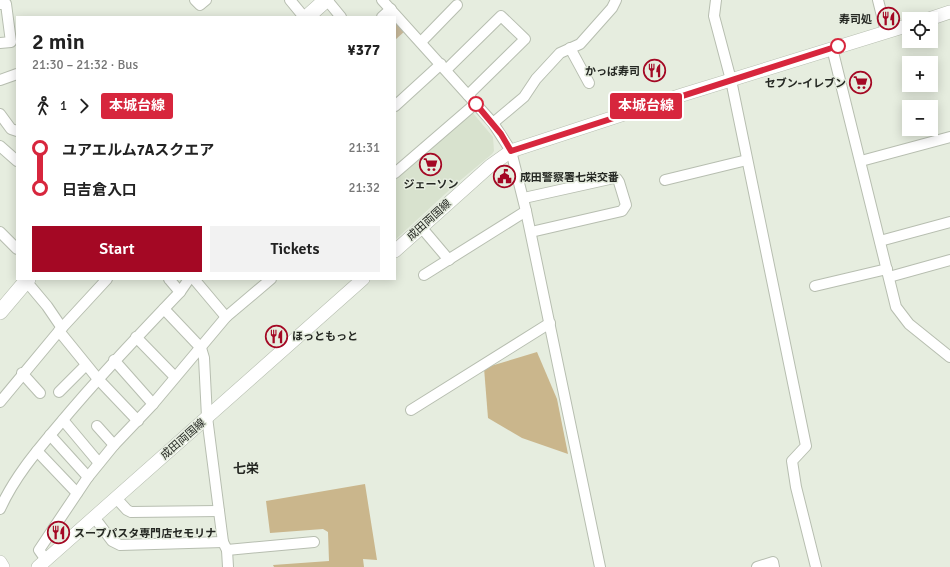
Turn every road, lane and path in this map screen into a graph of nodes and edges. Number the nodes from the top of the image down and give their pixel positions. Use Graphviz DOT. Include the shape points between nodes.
graph roads {
  1 [pos="195,0"];
  2 [pos="206,0"];
  3 [pos="290,0"];
  4 [pos="326,0"];
  5 [pos="382,0"];
  6 [pos="616,0"];
  7 [pos="716,0"];
  8 [pos="878,0"];
  9 [pos="0,4"];
  10 [pos="457,5"];
  11 [pos="391,9"];
  12 [pos="950,14"];
  13 [pos="303,16"];
  14 [pos="308,16"];
  15 [pos="340,16"];
  16 [pos="383,16"];
  17 [pos="938,17"];
  18 [pos="902,27"];
  19 [pos="886,32"];
  20 [pos="421,42"];
  21 [pos="0,43"];
  22 [pos="570,48"];
  23 [pos="832,48"];
  24 [pos="443,67"];
  25 [pos="16,75"];
  26 [pos="0,80"];
  27 [pos="730,80"];
  28 [pos="589,83"];
  29 [pos="468,95"];
  30 [pos="475,104"];
  31 [pos="396,105"];
  32 [pos="0,114"];
  33 [pos="493,124"];
  34 [pos="16,131"];
  35 [pos="950,137"];
  36 [pos="0,146"];
  37 [pos="511,151"];
  38 [pos="16,160"];
  39 [pos="747,160"];
  40 [pos="861,161"];
  41 [pos="396,172"];
  42 [pos="665,180"];
  43 [pos="524,198"];
  44 [pos="526,210"];
  45 [pos="950,222"];
  46 [pos="421,227"];
  47 [pos="0,232"];
  48 [pos="531,232"];
  49 [pos="880,241"];
  50 [pos="16,248"];
  51 [pos="396,250"];
  52 [pos="449,260"];
  53 [pos="950,260"];
  54 [pos="888,273"];
  55 [pos="424,275"];
  56 [pos="27,280"];
  57 [pos="106,280"];
  58 [pos="170,280"];
  59 [pos="188,280"];
  60 [pos="195,280"];
  61 [pos="270,280"];
  62 [pos="355,282"];
  63 [pos="815,286"];
  64 [pos="180,292"];
  65 [pos="164,309"];
  66 [pos="0,312"];
  67 [pos="226,317"];
  68 [pos="550,323"];
  69 [pos="60,329"];
  70 [pos="136,337"];
  71 [pos="200,348"];
  72 [pos="950,357"];
  73 [pos="114,360"];
  74 [pos="86,364"];
  75 [pos="22,373"];
  76 [pos="175,377"];
  77 [pos="98,379"];
  78 [pos="59,392"];
  79 [pos="40,393"];
  80 [pos="0,402"];
  81 [pos="153,404"];
  82 [pos="410,410"];
  83 [pos="207,417"];
  84 [pos="63,420"];
  85 [pos="138,421"];
  86 [pos="97,426"];
  87 [pos="50,435"];
  88 [pos="114,445"];
  89 [pos="37,451"];
  90 [pos="99,463"];
  91 [pos="88,477"];
  92 [pos="77,493"];
  93 [pos="116,498"];
  94 [pos="0,509"];
  95 [pos="219,511"];
  96 [pos="94,517"];
  97 [pos="314,542"];
  98 [pos="225,546"];
  99 [pos="0,562"];
  100 [pos="42,564"];
  101 [pos="3,567"];
  102 [pos="228,567"];
  103 [pos="600,567"];
  104 [pos="757,567"];
  105 [pos="774,567"];
  106 [pos="816,567"];
  1 -- 2 [label="street" via="200,5"];
  3 -- 13 [label="street"];
  4 -- 14 [label="highway"];
  4 -- 15 [label="street"];
  5 -- 11 [label="street"];
  6 -- 22 [label="street" via="580,44"];
  7 -- 27 [label="street" via="714,16"];
  8 -- 19 [label="street"];
  9 -- 21 [label="street" via="6,4 11,42"];
  10 -- 20 [label="street"];
  11 -- 16 [label="street"];
  11 -- 20 [label="street"];
  12 -- 17 [label="main road"];
  18 -- 19 [label="main road, 成田両国線"];
  19 -- 23 [label="main road, 成田両国線"];
  20 -- 24 [label="street"];
  22 -- 28 [label="street"];
  22 -- 33 [label="street" via="560,53 536,78 524,97"];
  23 -- 27 [label="main road, 成田両国線"];
  23 -- 40 [label="street"];
  24 -- 29 [label="street"];
  24 -- 29 [label="street" via="501,16 525,39"];
  24 -- 31 [label="street"];
  25 -- 26 [label="street"];
  27 -- 37 [label="main road, 成田両国線"];
  27 -- 39 [label="street"];
  29 -- 30 [label="street"];
  30 -- 33 [label="street"];
  30 -- 41 [label="street"];
  32 -- 34 [label="street" via="11,129"];
  33 -- 37 [label="street"];
  35 -- 40 [label="street"];
  36 -- 38 [label="street"];
  37 -- 43 [label="street"];
  37 -- 46 [label="main road, 成田両国線" via="490,166"];
  39 -- 42 [label="street"];
  39 -- 106 [label="street" via="806,446 792,461"];
  40 -- 49 [label="street"];
  43 -- 44 [label="street"];
  43 -- 48 [label="street" via="614,178 619,182 626,205 622,211"];
  44 -- 48 [label="street"];
  44 -- 52 [label="street"];
  45 -- 49 [label="street"];
  46 -- 51 [label="main road, 成田両国線"];
  46 -- 52 [label="street"];
  47 -- 50 [label="street"];
  48 -- 68 [label="street"];
  49 -- 54 [label="street"];
  52 -- 55 [label="street"];
  53 -- 54 [label="street"];
  54 -- 63 [label="street"];
  54 -- 72 [label="street" via="896,307 903,318"];
  56 -- 66 [label="highway"];
  56 -- 69 [label="street" via="47,306"];
  57 -- 69 [label="street"];
  58 -- 64 [label="street"];
  59 -- 64 [label="street"];
  60 -- 67 [label="street"];
  61 -- 67 [label="street"];
  62 -- 83 [label="main road, 成田両国線"];
  64 -- 65 [label="street"];
  65 -- 70 [label="street"];
  65 -- 71 [label="street"];
  67 -- 71 [label="street"];
  68 -- 82 [label="street"];
  68 -- 103 [label="street"];
  69 -- 74 [label="street"];
  69 -- 75 [label="street"];
  70 -- 73 [label="street"];
  70 -- 76 [label="street"];
  71 -- 76 [label="street"];
  71 -- 83 [label="street" via="204,358"];
  73 -- 77 [label="street"];
  73 -- 81 [label="street"];
  74 -- 77 [label="street"];
  74 -- 78 [label="street"];
  75 -- 79 [label="street"];
  75 -- 80 [label="street"];
  76 -- 81 [label="street"];
  77 -- 84 [label="street"];
  77 -- 85 [label="street"];
  81 -- 85 [label="street"];
  83 -- 93 [label="main road, 成田両国線"];
  83 -- 95 [label="street"];
  84 -- 87 [label="street"];
  84 -- 90 [label="street"];
  85 -- 88 [label="street"];
  86 -- 88 [label="street"];
  87 -- 89 [label="street"];
  87 -- 91 [label="street"];
  88 -- 90 [label="street"];
  89 -- 92 [label="street"];
  89 -- 94 [label="street" via="16,478"];
  90 -- 91 [label="street"];
  91 -- 92 [label="street"];
  92 -- 100 [label="street" via="39,550"];
  93 -- 95 [label="street" via="132,512"];
  93 -- 96 [label="main road, 成田両国線"];
  95 -- 98 [label="street"];
  96 -- 98 [label="street" via="112,541 120,545"];
  96 -- 100 [label="main road, 成田両国線"];
  97 -- 98 [label="street"];
  98 -- 102 [label="street"];
  99 -- 101 [label="main road"];
  104 -- 105 [label="street" via="773,562"];
}
